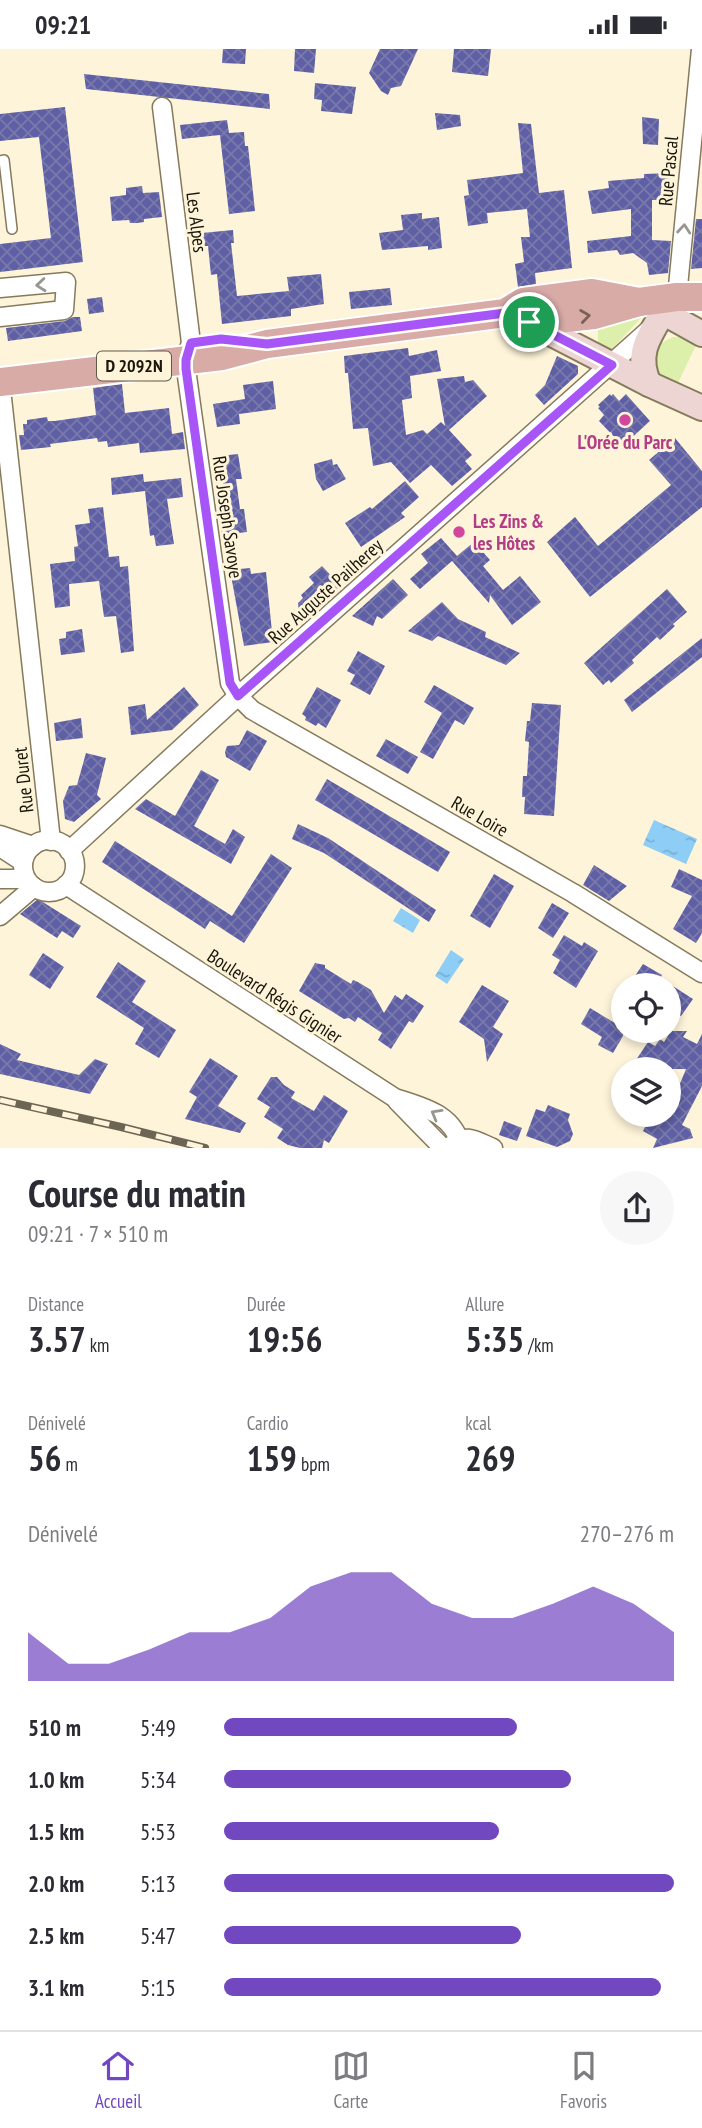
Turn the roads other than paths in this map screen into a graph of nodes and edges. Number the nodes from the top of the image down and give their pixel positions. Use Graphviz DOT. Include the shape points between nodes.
graph roads {
  1 [pos="701,49"];
  2 [pos="162,107"];
  3 [pos="0,161"];
  4 [pos="12,229"];
  5 [pos="702,283"];
  6 [pos="0,288"];
  7 [pos="667,305"];
  8 [pos="0,317"];
  9 [pos="517,318"];
  10 [pos="702,334"];
  11 [pos="188,351"];
  12 [pos="612,365"];
  13 [pos="0,366"];
  14 [pos="0,381"];
  15 [pos="649,384"];
  16 [pos="702,408"];
  17 [pos="238,696"];
  18 [pos="0,835"];
  19 [pos="51,841"];
  20 [pos="33,846"];
  21 [pos="0,847"];
  22 [pos="69,851"];
  23 [pos="27,876"];
  24 [pos="0,879"];
  25 [pos="66,885"];
  26 [pos="0,916"];
  27 [pos="702,973"];
  28 [pos="449,1146"];
  29 [pos="493,1148"];
  7 -- 1 [label="street, Rue Pascal, one-way"];
  2 -- 11 [label="street, Les Alpes"];
  3 -- 4 [label="lane" via="5,160"];
  5 -- 7 [label="main road, D 2092N"];
  8 -- 6 [label="street, one-way" via="64,310 66,282"];
  7 -- 9 [label="main road, D 2092N" via="594,315"];
  7 -- 10 [label="main road" via="675,320"];
  7 -- 12 [label="street, Rue Auguste Pailherey"];
  7 -- 15 [label="main road" via="643,351"];
  9 -- 11 [label="main road, D 2092N" via="267,344 221,339"];
  9 -- 12 [label="main road"];
  11 -- 13 [label="main road, D 2092N"];
  11 -- 14 [label="main road, D 2092N"];
  11 -- 17 [label="street, Rue Joseph Savoye" via="230,683"];
  12 -- 15 [label="main road"];
  12 -- 17 [label="street, Rue Auguste Pailherey"];
  14 -- 19 [label="street, Rue Duret"];
  15 -- 16 [label="main road"];
  17 -- 22 [label="street, Rue Auguste Pailherey"];
  17 -- 27 [label="street, Rue Loire" via="253,710 573,893"];
  18 -- 20 [label="street"];
  19 -- 20 [label="street"];
  19 -- 22 [label="street"];
  20 -- 23 [label="street" via="25,856"];
  21 -- 23 [label="street"];
  22 -- 25 [label="street" via="75,865"];
  23 -- 24 [label="street"];
  23 -- 25 [label="street" via="50,892"];
  23 -- 26 [label="street"];
  25 -- 28 [label="street, Boulevard Régis Gignier" via="395,1098 427,1108 448,1121"];
  28 -- 29 [label="street, Boulevard Régis Gignier" via="468,1137"];
}
